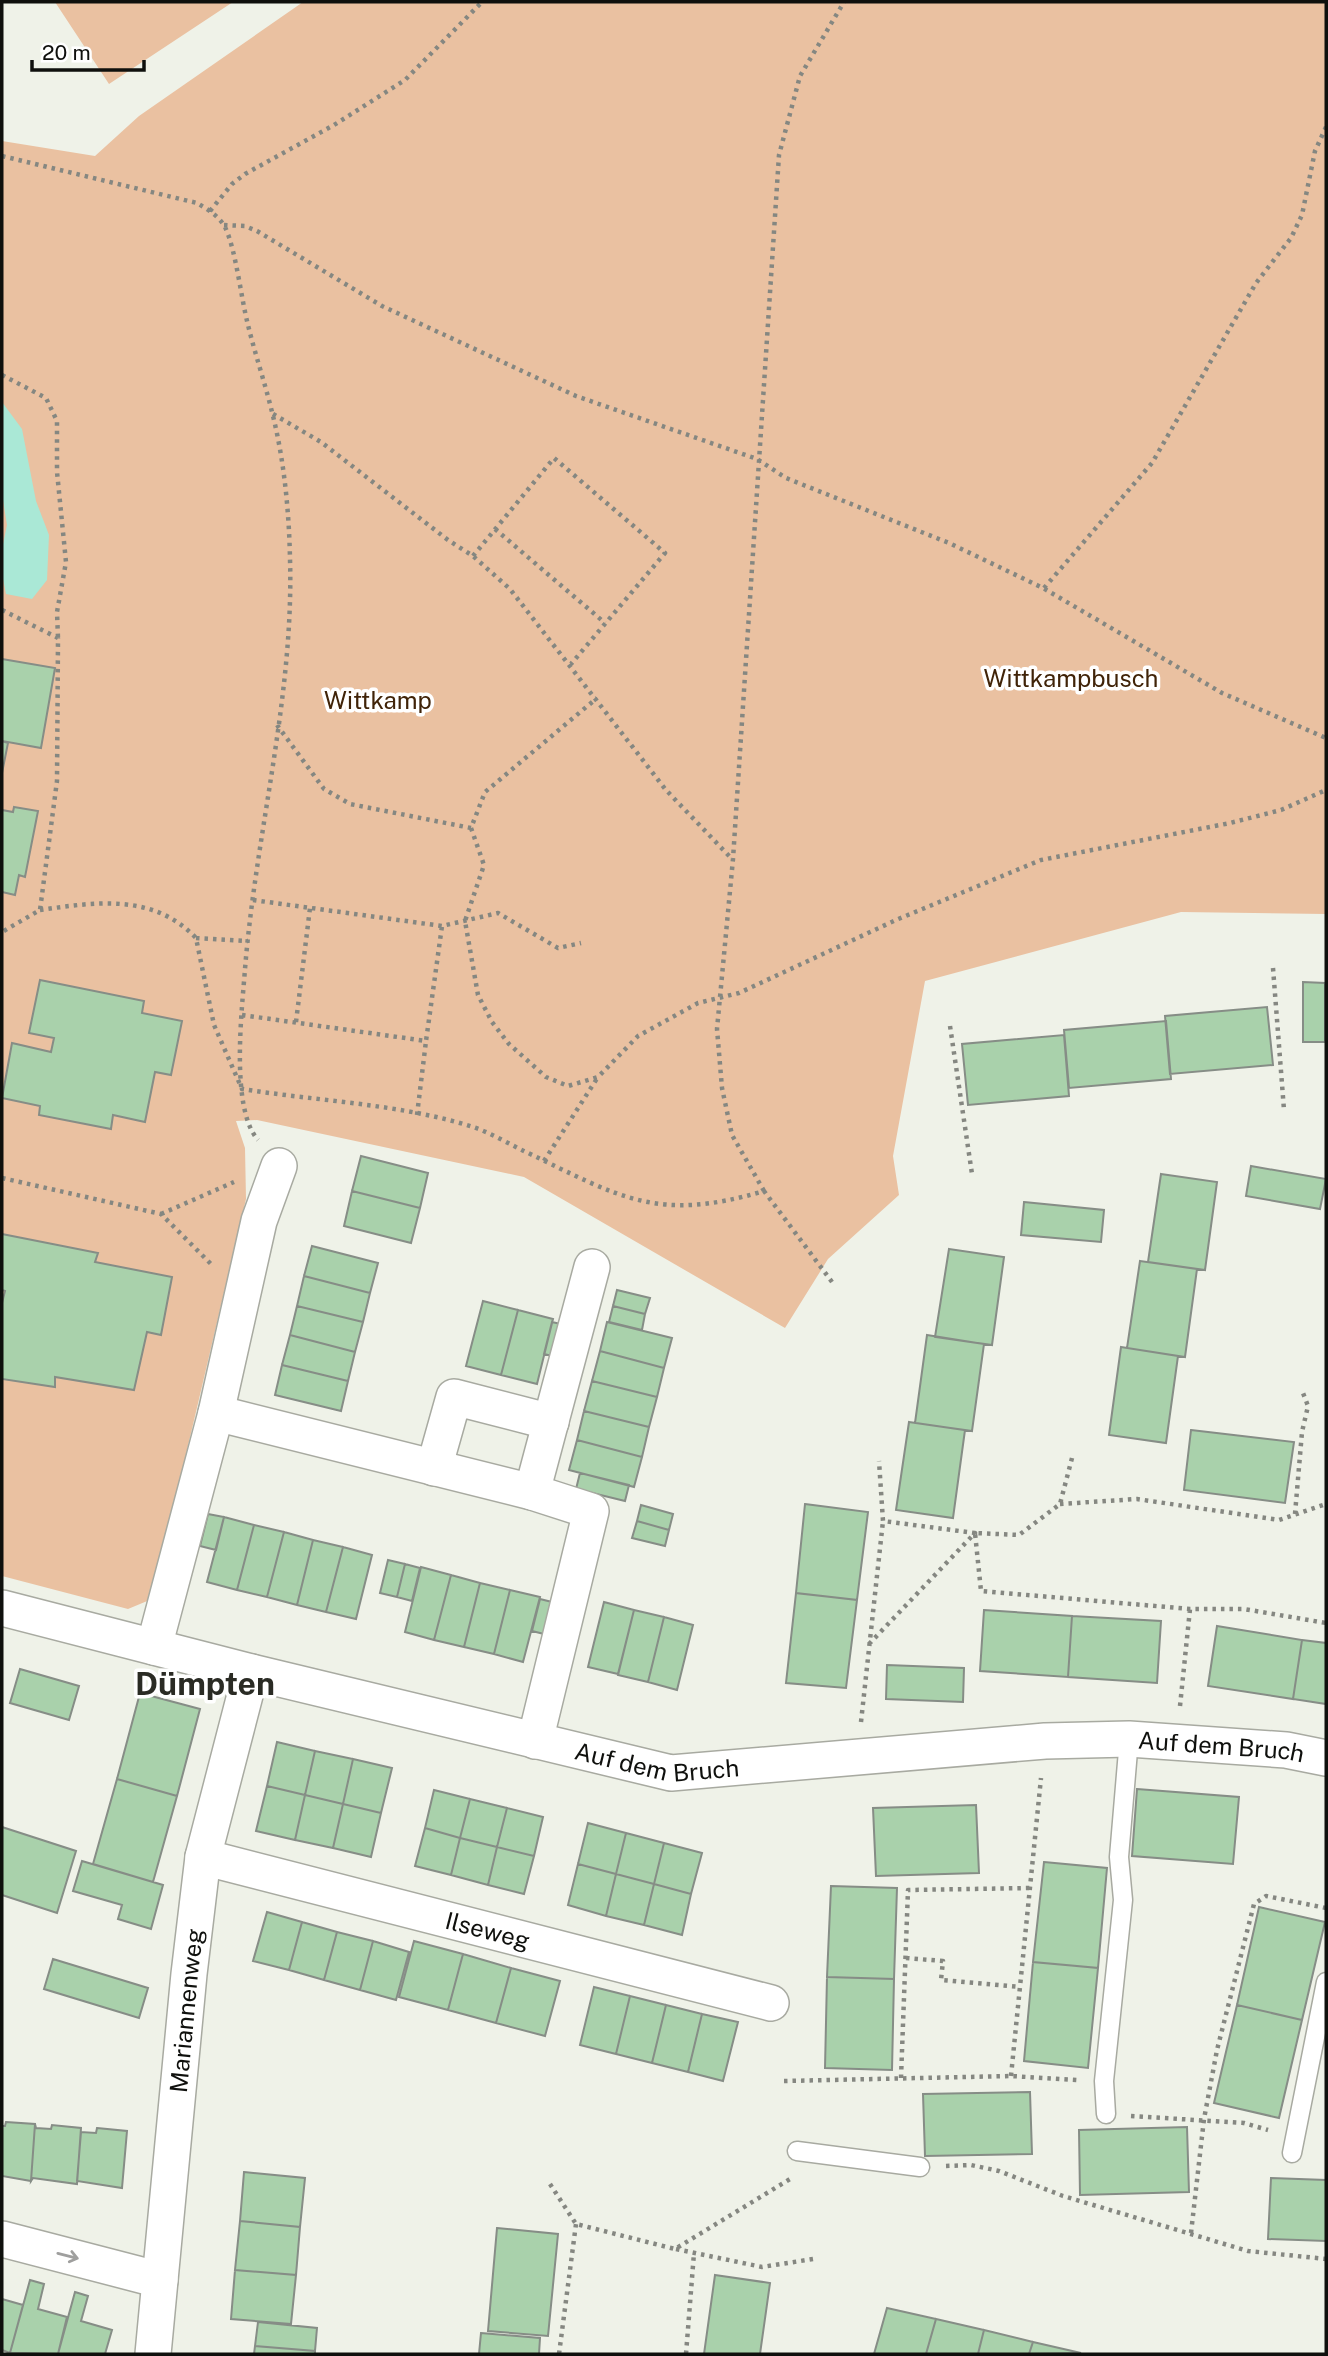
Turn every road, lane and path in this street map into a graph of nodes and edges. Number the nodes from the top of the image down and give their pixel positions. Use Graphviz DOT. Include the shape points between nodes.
graph roads {
  1 [pos="482,2"];
  2 [pos="844,2"];
  3 [pos="1326,127"];
  4 [pos="2,156"];
  5 [pos="210,211"];
  6 [pos="224,225"];
  7 [pos="2,375"];
  8 [pos="273,414"];
  9 [pos="757,459"];
  10 [pos="495,529"];
  11 [pos="473,556"];
  12 [pos="1043,588"];
  13 [pos="2,610"];
  14 [pos="606,623"];
  15 [pos="58,638"];
  16 [pos="570,664"];
  17 [pos="597,698"];
  18 [pos="277,724"];
  19 [pos="1326,738"];
  20 [pos="1326,790"];
  21 [pos="471,828"];
  22 [pos="733,859"];
  23 [pos="253,900"];
  24 [pos="310,908"];
  25 [pos="40,910"];
  26 [pos="465,921"];
  27 [pos="442,926"];
  28 [pos="2,932"];
  29 [pos="196,938"];
  30 [pos="248,941"];
  31 [pos="581,943"];
  32 [pos="1273,968"];
  33 [pos="721,996"];
  34 [pos="242,1015"];
  35 [pos="296,1022"];
  36 [pos="950,1026"];
  37 [pos="426,1041"];
  38 [pos="598,1077"];
  39 [pos="242,1089"];
  40 [pos="1284,1110"];
  41 [pos="417,1115"];
  42 [pos="544,1161"];
  43 [pos="279,1166"];
  44 [pos="972,1174"];
  45 [pos="2,1178"];
  46 [pos="764,1191"];
  47 [pos="161,1214"];
  48 [pos="592,1267"];
  49 [pos="835,1286"];
  50 [pos="242,1292"];
  51 [pos="1303,1393"];
  52 [pos="216,1413"];
  53 [pos="551,1423"];
  54 [pos="1072,1458"];
  55 [pos="879,1461"];
  56 [pos="434,1468"];
  57 [pos="532,1492"];
  58 [pos="1060,1504"];
  59 [pos="1326,1504"];
  60 [pos="1295,1514"];
  61 [pos="883,1521"];
  62 [pos="975,1533"];
  63 [pos="2,1608"];
  64 [pos="1190,1609"];
  65 [pos="1326,1623"];
  66 [pos="869,1644"];
  67 [pos="154,1647"];
  68 [pos="251,1672"];
  69 [pos="861,1726"];
  70 [pos="1129,1740"];
  71 [pos="536,1741"];
  72 [pos="1045,1741"];
  73 [pos="1177,1742"];
  74 [pos="1326,1758"];
  75 [pos="203,1857"];
  76 [pos="1030,1888"];
  77 [pos="1326,1908"];
  78 [pos="906,1958"];
  79 [pos="1326,1982"];
  80 [pos="1020,1987"];
  81 [pos="771,2003"];
  82 [pos="1011,2076"];
  83 [pos="901,2078"];
  84 [pos="784,2081"];
  85 [pos="1104,2081"];
  86 [pos="1106,2114"];
  87 [pos="1204,2119"];
  88 [pos="1294,2146"];
  89 [pos="797,2151"];
  90 [pos="920,2167"];
  91 [pos="800,2173"];
  92 [pos="550,2184"];
  93 [pos="576,2224"];
  94 [pos="1191,2234"];
  95 [pos="2,2239"];
  96 [pos="676,2249"];
  97 [pos="694,2253"];
  98 [pos="813,2259"];
  99 [pos="1326,2259"];
  100 [pos="160,2280"];
  101 [pos="153,2354"];
  102 [pos="559,2354"];
  103 [pos="686,2354"];
  1 -- 5 [label="path" via="405,79 354,114 245,174"];
  2 -- 9 [label="path" via="800,76 779,155"];
  3 -- 12 [label="path" via="1315,150 1302,215 1292,238 1256,283 1152,463"];
  4 -- 5 [label="path" via="197,203"];
  5 -- 6 [label="path"];
  6 -- 8 [label="path"];
  6 -- 9 [label="path" via="257,231 382,306 576,396"];
  7 -- 15 [label="path" via="46,398 57,421 66,562 57,612"];
  8 -- 11 [label="path" via="321,442"];
  8 -- 18 [label="path" via="290,557"];
  9 -- 12 [label="path" via="786,478 949,543"];
  9 -- 22 [label="path"];
  10 -- 11 [label="path"];
  10 -- 14 [label="path"];
  10 -- 14 [label="path" via="554,458 665,553"];
  11 -- 16 [label="path" via="510,589"];
  12 -- 19 [label="path" via="1222,693"];
  13 -- 15 [label="path"];
  14 -- 16 [label="path"];
  15 -- 25 [label="path" via="57,781"];
  16 -- 17 [label="path"];
  17 -- 21 [label="path" via="485,792"];
  17 -- 22 [label="path" via="666,790"];
  18 -- 21 [label="path" via="324,789 350,804"];
  18 -- 23 [label="path"];
  20 -- 33 [label="path" via="1281,810 1230,823 1041,860 896,920 739,993"];
  21 -- 26 [label="path" via="484,864"];
  22 -- 33 [label="path"];
  23 -- 24 [label="path"];
  23 -- 30 [label="path"];
  24 -- 27 [label="path"];
  24 -- 35 [label="path"];
  25 -- 28 [label="path"];
  25 -- 29 [label="path" via="132,904 174,918"];
  26 -- 27 [label="path"];
  26 -- 31 [label="path" via="498,913 558,948"];
  26 -- 38 [label="path" via="478,995 509,1044 546,1077 568,1086"];
  27 -- 37 [label="path"];
  29 -- 30 [label="path"];
  29 -- 39 [label="path" via="215,1025"];
  30 -- 34 [label="path"];
  32 -- 40 [label="path"];
  33 -- 38 [label="path" via="698,1003 638,1036"];
  33 -- 46 [label="path" via="717,1029 727,1116 739,1152"];
  34 -- 35 [label="path"];
  34 -- 39 [label="path"];
  35 -- 37 [label="path"];
  36 -- 44 [label="path"];
  37 -- 41 [label="path"];
  38 -- 42 [label="path"];
  39 -- 41 [label="path"];
  39 -- 43 [label="path" via="254,1136"];
  41 -- 42 [label="path" via="474,1128"];
  42 -- 46 [label="path" via="612,1192 665,1206 719,1202"];
  43 -- 47 [label="path"];
  43 -- 50 [label="street" via="259,1221"];
  45 -- 47 [label="path"];
  46 -- 49 [label="path"];
  47 -- 50 [label="path"];
  48 -- 53 [label="street"];
  50 -- 52 [label="street"];
  51 -- 60 [label="path" via="1308,1406"];
  52 -- 56 [label="street"];
  52 -- 67 [label="street"];
  53 -- 56 [label="street" via="454,1398"];
  53 -- 57 [label="street"];
  54 -- 58 [label="path"];
  55 -- 61 [label="path"];
  56 -- 57 [label="street"];
  57 -- 71 [label="street" via="591,1511"];
  58 -- 60 [label="path" via="1137,1499 1279,1520"];
  58 -- 62 [label="path" via="1019,1535"];
  59 -- 60 [label="path"];
  61 -- 62 [label="path"];
  61 -- 66 [label="path"];
  62 -- 64 [label="path" via="981,1591"];
  62 -- 66 [label="path"];
  63 -- 67 [label="street, Auf dem Bruch"];
  64 -- 65 [label="path" via="1244,1609"];
  64 -- 73 [label="path"];
  66 -- 69 [label="path"];
  67 -- 68 [label="street, Auf dem Bruch"];
  68 -- 71 [label="street, Auf dem Bruch"];
  68 -- 75 [label="street, Mariannenweg"];
  70 -- 72 [label="street, Auf dem Bruch"];
  70 -- 73 [label="street, Auf dem Bruch"];
  70 -- 85 [label="lane" via="1119,1857 1123,1900"];
  71 -- 72 [label="street, Auf dem Bruch" via="671,1773"];
  72 -- 76 [label="path"];
  73 -- 74 [label="street, Auf dem Bruch" via="1286,1750"];
  75 -- 81 [label="street, Ilseweg"];
  75 -- 100 [label="street, Mariannenweg"];
  76 -- 78 [label="path" via="908,1890"];
  76 -- 80 [label="path"];
  77 -- 87 [label="path" via="1266,1896 1254,1903"];
  78 -- 80 [label="path" via="943,1961 941,1980"];
  78 -- 83 [label="path"];
  79 -- 88 [label="lane"];
  80 -- 82 [label="path"];
  82 -- 83 [label="path"];
  82 -- 85 [label="path"];
  83 -- 84 [label="path"];
  85 -- 86 [label="lane"];
  86 -- 87 [label="path"];
  87 -- 88 [label="path" via="1244,2123"];
  87 -- 94 [label="path"];
  89 -- 90 [label="lane"];
  90 -- 94 [label="path" via="971,2165 999,2171 1063,2196"];
  91 -- 96 [label="path"];
  92 -- 93 [label="path"];
  93 -- 96 [label="path"];
  93 -- 102 [label="path"];
  94 -- 99 [label="path" via="1248,2251"];
  95 -- 100 [label="street, one-way"];
  96 -- 97 [label="path"];
  97 -- 98 [label="path" via="762,2267"];
  97 -- 103 [label="path"];
  100 -- 101 [label="street, Mariannenweg"];
}
